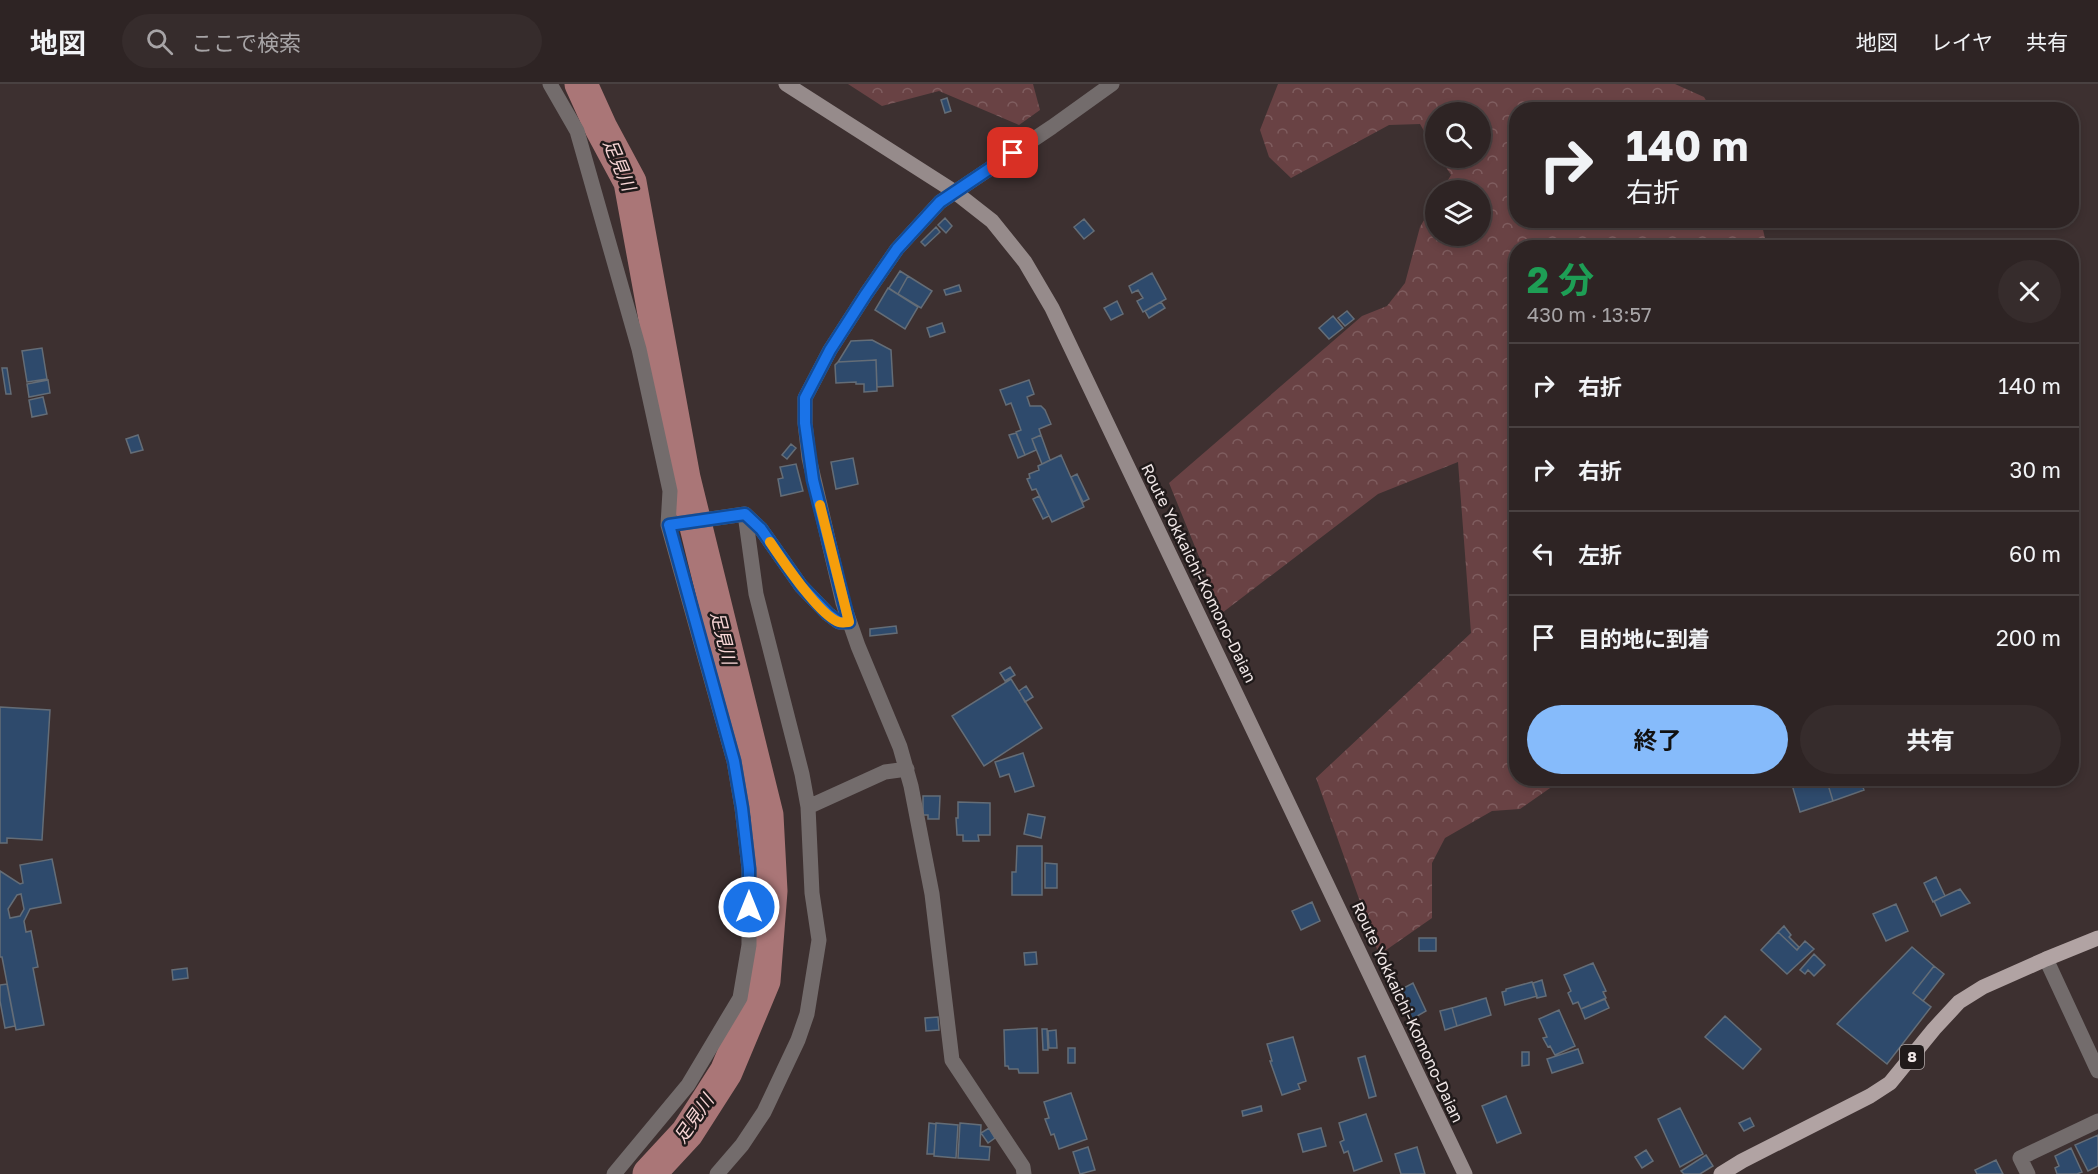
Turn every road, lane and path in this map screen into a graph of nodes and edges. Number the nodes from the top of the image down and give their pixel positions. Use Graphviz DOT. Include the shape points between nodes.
graph roads {
  1 [pos="550,84"];
  2 [pos="786,84"];
  3 [pos="1112,84"];
  4 [pos="955,192"];
  5 [pos="745,514"];
  6 [pos="669,525"];
  7 [pos="849,622"];
  8 [pos="907,769"];
  9 [pos="808,807"];
  10 [pos="2098,938"];
  11 [pos="2046,958"];
  12 [pos="2098,1071"];
  13 [pos="2098,1121"];
  14 [pos="614,1174"];
  15 [pos="717,1174"];
  16 [pos="1024,1174"];
  17 [pos="1465,1174"];
  18 [pos="1721,1174"];
  19 [pos="2028,1174"];
  1 -- 6 [label="street" via="578,131 636,338 670,491"];
  2 -- 4 [label="main road, Route Yokkaichi-Komono-Daian"];
  3 -- 4 [label="street"];
  4 -- 7 [label="street" via="940,202 897,249 830,350 805,398 813,480"];
  4 -- 17 [label="main road, Route Yokkaichi-Komono-Daian" via="992,221 1025,262 1052,308"];
  5 -- 6 [label="street"];
  5 -- 7 [label="street" via="761,529 801,586 828,614 839,622"];
  5 -- 9 [label="street" via="756,594"];
  6 -- 14 [label="street" via="734,761 749,869 748,945 740,998 688,1084"];
  7 -- 8 [label="street"];
  8 -- 9 [label="street" via="885,772"];
  8 -- 16 [label="street" via="932,894 952,1060"];
  9 -- 15 [label="street" via="812,893 819,940 807,1014 764,1112"];
  10 -- 11 [label="main road, 8"];
  11 -- 12 [label="street"];
  11 -- 18 [label="main road, 8" via="1959,1002 1890,1083"];
  13 -- 19 [label="street" via="2020,1158"];
}
